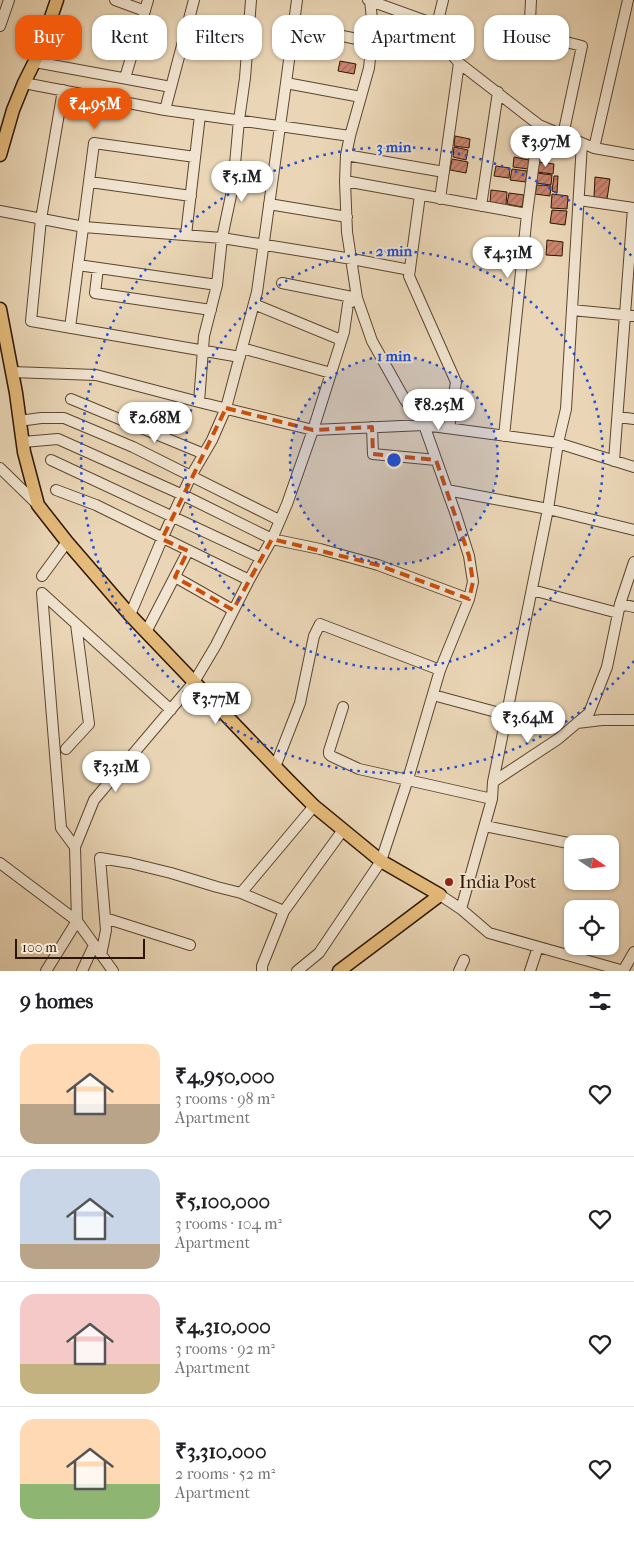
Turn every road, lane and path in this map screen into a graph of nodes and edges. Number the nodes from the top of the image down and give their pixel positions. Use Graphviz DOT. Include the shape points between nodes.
graph roads {
  1 [pos="9,0"];
  2 [pos="57,0"];
  3 [pos="115,0"];
  4 [pos="148,0"];
  5 [pos="194,0"];
  6 [pos="251,0"];
  7 [pos="297,0"];
  8 [pos="369,0"];
  9 [pos="444,0"];
  10 [pos="531,0"];
  11 [pos="628,0"];
  12 [pos="145,11"];
  13 [pos="295,15"];
  14 [pos="371,15"];
  15 [pos="410,15"];
  16 [pos="440,15"];
  17 [pos="0,26"];
  18 [pos="289,60"];
  19 [pos="370,60"];
  20 [pos="456,60"];
  21 [pos="35,62"];
  22 [pos="459,63"];
  23 [pos="125,78"];
  24 [pos="24,83"];
  25 [pos="286,83"];
  26 [pos="172,87"];
  27 [pos="62,90"];
  28 [pos="498,92"];
  29 [pos="361,97"];
  30 [pos="165,110"];
  31 [pos="200,115"];
  32 [pos="239,120"];
  33 [pos="539,125"];
  34 [pos="279,126"];
  35 [pos="563,135"];
  36 [pos="350,136"];
  37 [pos="582,144"];
  38 [pos="594,148"];
  39 [pos="634,154"];
  40 [pos="0,155"];
  41 [pos="346,156"];
  42 [pos="195,157"];
  43 [pos="444,172"];
  44 [pos="345,181"];
  45 [pos="90,182"];
  46 [pos="420,195"];
  47 [pos="191,196"];
  48 [pos="440,199"];
  49 [pos="579,200"];
  50 [pos="269,204"];
  51 [pos="481,206"];
  52 [pos="634,208"];
  53 [pos="0,211"];
  54 [pos="527,214"];
  55 [pos="347,217"];
  56 [pos="41,219"];
  57 [pos="84,227"];
  58 [pos="186,235"];
  59 [pos="222,238"];
  60 [pos="263,244"];
  61 [pos="352,259"];
  62 [pos="632,262"];
  63 [pos="78,265"];
  64 [pos="98,268"];
  65 [pos="410,270"];
  66 [pos="282,283"];
  67 [pos="217,285"];
  68 [pos="357,298"];
  69 [pos="254,304"];
  70 [pos="0,309"];
  71 [pos="211,310"];
  72 [pos="572,310"];
  73 [pos="630,315"];
  74 [pos="70,328"];
  75 [pos="341,340"];
  76 [pos="203,351"];
  77 [pos="241,352"];
  78 [pos="12,372"];
  79 [pos="331,374"];
  80 [pos="71,399"];
  81 [pos="199,402"];
  82 [pos="226,408"];
  83 [pos="618,417"];
  84 [pos="634,419"];
  85 [pos="19,420"];
  86 [pos="424,425"];
  87 [pos="372,427"];
  88 [pos="449,428"];
  89 [pos="313,430"];
  90 [pos="504,436"];
  91 [pos="23,442"];
  92 [pos="558,443"];
  93 [pos="204,454"];
  94 [pos="51,460"];
  95 [pos="436,460"];
  96 [pos="614,461"];
  97 [pos="634,467"];
  98 [pos="0,468"];
  99 [pos="191,476"];
  100 [pos="56,490"];
  101 [pos="447,490"];
  102 [pos="183,495"];
  103 [pos="38,505"];
  104 [pos="548,509"];
  105 [pos="173,516"];
  106 [pos="279,520"];
  107 [pos="634,530"];
  108 [pos="162,539"];
  109 [pos="272,539"];
  110 [pos="67,542"];
  111 [pos="188,551"];
  112 [pos="261,558"];
  113 [pos="634,562"];
  114 [pos="42,576"];
  115 [pos="175,576"];
  116 [pos="249,580"];
  117 [pos="532,590"];
  118 [pos="469,598"];
  119 [pos="634,607"];
  120 [pos="619,608"];
  121 [pos="234,610"];
  122 [pos="130,615"];
  123 [pos="76,624"];
  124 [pos="146,632"];
  125 [pos="440,670"];
  126 [pos="194,682"];
  127 [pos="433,695"];
  128 [pos="343,706"];
  129 [pos="171,710"];
  130 [pos="507,715"];
  131 [pos="634,720"];
  132 [pos="576,723"];
  133 [pos="66,749"];
  134 [pos="275,767"];
  135 [pos="408,779"];
  136 [pos="493,782"];
  137 [pos="492,798"];
  138 [pos="314,806"];
  139 [pos="485,826"];
  140 [pos="343,830"];
  141 [pos="564,842"];
  142 [pos="75,847"];
  143 [pos="381,860"];
  144 [pos="0,863"];
  145 [pos="241,893"];
  146 [pos="440,895"];
  147 [pos="461,909"];
  148 [pos="284,911"];
  149 [pos="105,918"];
  150 [pos="77,921"];
  151 [pos="190,945"];
  152 [pos="94,946"];
  153 [pos="538,947"];
  154 [pos="634,952"];
  155 [pos="101,955"];
  156 [pos="464,960"];
  157 [pos="342,970"];
  158 [pos="620,970"];
  159 [pos="46,971"];
  160 [pos="82,971"];
  161 [pos="113,971"];
  162 [pos="262,971"];
  163 [pos="298,971"];
  164 [pos="459,971"];
  165 [pos="530,971"];
  1 -- 17 [label="street"];
  2 -- 21 [label="main road"];
  3 -- 12 [label="street"];
  4 -- 12 [label="street"];
  5 -- 26 [label="street"];
  6 -- 32 [label="street"];
  7 -- 13 [label="street"];
  8 -- 14 [label="street"];
  8 -- 15 [label="street"];
  9 -- 16 [label="street"];
  10 -- 35 [label="street" via="530,20 542,36 582,46"];
  11 -- 38 [label="street"];
  12 -- 23 [label="street"];
  18 -- 25 [label="street"];
  19 -- 29 [label="street"];
  20 -- 22 [label="street"];
  21 -- 23 [label="street"];
  21 -- 24 [label="main road"];
  22 -- 28 [label="street"];
  22 -- 43 [label="street"];
  23 -- 26 [label="street"];
  24 -- 27 [label="street"];
  24 -- 40 [label="main road"];
  25 -- 29 [label="street"];
  25 -- 34 [label="street"];
  26 -- 30 [label="street"];
  27 -- 30 [label="street"];
  27 -- 56 [label="street"];
  28 -- 33 [label="street"];
  28 -- 51 [label="street"];
  29 -- 36 [label="street"];
  30 -- 31 [label="street"];
  31 -- 32 [label="street"];
  31 -- 42 [label="street"];
  32 -- 34 [label="street"];
  32 -- 59 [label="street" via="233,186"];
  33 -- 35 [label="street"];
  33 -- 54 [label="street"];
  34 -- 36 [label="street"];
  34 -- 50 [label="street"];
  35 -- 37 [label="street"];
  36 -- 41 [label="street"];
  37 -- 38 [label="street"];
  37 -- 49 [label="street"];
  38 -- 39 [label="street"];
  41 -- 43 [label="street"];
  41 -- 44 [label="street"];
  42 -- 45 [label="street" via="94,143"];
  42 -- 47 [label="street"];
  43 -- 48 [label="street"];
  44 -- 46 [label="street"];
  44 -- 55 [label="street"];
  45 -- 47 [label="street"];
  45 -- 57 [label="street"];
  46 -- 48 [label="street"];
  46 -- 65 [label="street"];
  47 -- 58 [label="street"];
  48 -- 51 [label="street"];
  49 -- 52 [label="street"];
  49 -- 72 [label="street"];
  50 -- 55 [label="street"];
  50 -- 60 [label="street"];
  51 -- 54 [label="street"];
  52 -- 62 [label="street"];
  53 -- 56 [label="street"];
  54 -- 90 [label="street"];
  55 -- 61 [label="street"];
  56 -- 57 [label="street"];
  56 -- 74 [label="street" via="31,321"];
  57 -- 58 [label="street"];
  57 -- 63 [label="street"];
  58 -- 59 [label="street"];
  59 -- 60 [label="street"];
  59 -- 67 [label="street"];
  60 -- 61 [label="street"];
  60 -- 69 [label="street"];
  61 -- 65 [label="street"];
  61 -- 68 [label="street"];
  62 -- 73 [label="street"];
  63 -- 64 [label="street"];
  63 -- 74 [label="street"];
  64 -- 67 [label="street"];
  64 -- 71 [label="street" via="95,293"];
  65 -- 88 [label="street" via="409,276 456,382"];
  66 -- 68 [label="street"];
  67 -- 71 [label="street"];
  68 -- 75 [label="street" via="348,304"];
  68 -- 86 [label="street" via="372,341 405,400"];
  69 -- 75 [label="street"];
  69 -- 77 [label="street"];
  70 -- 78 [label="main road"];
  71 -- 76 [label="street"];
  72 -- 73 [label="street"];
  72 -- 92 [label="street" via="566,409"];
  73 -- 83 [label="street"];
  74 -- 76 [label="street"];
  75 -- 79 [label="street"];
  76 -- 77 [label="street"];
  76 -- 81 [label="street"];
  77 -- 79 [label="street"];
  77 -- 82 [label="street"];
  78 -- 81 [label="street" via="96,375"];
  78 -- 85 [label="main road"];
  79 -- 89 [label="street"];
  80 -- 93 [label="street"];
  81 -- 82 [label="street"];
  82 -- 89 [label="street"];
  82 -- 93 [label="street"];
  83 -- 84 [label="street"];
  83 -- 96 [label="street"];
  85 -- 91 [label="main road"];
  85 -- 99 [label="street" via="64,418 134,447"];
  86 -- 87 [label="street"];
  86 -- 88 [label="street"];
  86 -- 95 [label="street"];
  87 -- 89 [label="street"];
  87 -- 95 [label="street" via="373,454"];
  88 -- 90 [label="street"];
  89 -- 106 [label="street"];
  90 -- 92 [label="street"];
  91 -- 102 [label="street" via="58,439"];
  91 -- 103 [label="main road"];
  92 -- 96 [label="street"];
  92 -- 104 [label="street"];
  93 -- 99 [label="street"];
  94 -- 105 [label="street"];
  95 -- 101 [label="street"];
  96 -- 97 [label="street"];
  98 -- 103 [label="street"];
  99 -- 102 [label="street"];
  99 -- 106 [label="street"];
  100 -- 108 [label="street" via="96,505"];
  101 -- 104 [label="street"];
  101 -- 118 [label="street" via="469,556 473,582"];
  102 -- 105 [label="street"];
  102 -- 109 [label="street"];
  103 -- 110 [label="main road"];
  104 -- 107 [label="street"];
  104 -- 117 [label="street"];
  105 -- 108 [label="street"];
  105 -- 112 [label="street"];
  106 -- 109 [label="street"];
  108 -- 111 [label="street"];
  108 -- 122 [label="street"];
  109 -- 112 [label="street"];
  109 -- 118 [label="street" via="378,565"];
  110 -- 114 [label="street"];
  110 -- 122 [label="main road"];
  111 -- 115 [label="street"];
  111 -- 116 [label="street"];
  112 -- 116 [label="street"];
  113 -- 120 [label="street"];
  115 -- 121 [label="street"];
  115 -- 124 [label="street"];
  116 -- 121 [label="street"];
  117 -- 120 [label="street"];
  117 -- 130 [label="street"];
  118 -- 125 [label="street"];
  119 -- 120 [label="street"];
  120 -- 132 [label="street" via="607,667 589,713"];
  121 -- 126 [label="street"];
  122 -- 124 [label="main road"];
  123 -- 129 [label="street"];
  123 -- 133 [label="street" via="90,724"];
  123 -- 142 [label="street" via="42,593 61,828"];
  124 -- 126 [label="main road"];
  125 -- 127 [label="street"];
  125 -- 134 [label="street" via="320,624 314,636 300,703"];
  126 -- 129 [label="street"];
  126 -- 134 [label="main road"];
  127 -- 130 [label="street"];
  127 -- 135 [label="street"];
  128 -- 135 [label="street" via="329,754 359,769"];
  129 -- 142 [label="street" via="94,800"];
  130 -- 136 [label="street"];
  131 -- 132 [label="street"];
  132 -- 136 [label="street" via="558,739"];
  134 -- 138 [label="main road"];
  135 -- 137 [label="street"];
  135 -- 143 [label="street"];
  136 -- 137 [label="street"];
  137 -- 139 [label="street"];
  138 -- 140 [label="main road"];
  138 -- 145 [label="street"];
  139 -- 141 [label="street"];
  139 -- 147 [label="street"];
  140 -- 143 [label="main road"];
  140 -- 148 [label="street"];
  142 -- 150 [label="street"];
  143 -- 146 [label="main road"];
  143 -- 163 [label="street" via="319,953"];
  144 -- 150 [label="street"];
  145 -- 148 [label="street"];
  145 -- 149 [label="street" via="171,873 100,858"];
  146 -- 147 [label="street"];
  146 -- 157 [label="main road"];
  147 -- 153 [label="street" via="489,933"];
  148 -- 162 [label="street"];
  149 -- 151 [label="street"];
  149 -- 155 [label="street"];
  150 -- 152 [label="street"];
  150 -- 159 [label="street"];
  152 -- 155 [label="street"];
  152 -- 160 [label="street"];
  153 -- 158 [label="street"];
  153 -- 165 [label="street"];
  154 -- 158 [label="street"];
  155 -- 161 [label="street"];
  156 -- 164 [label="street"];
}
